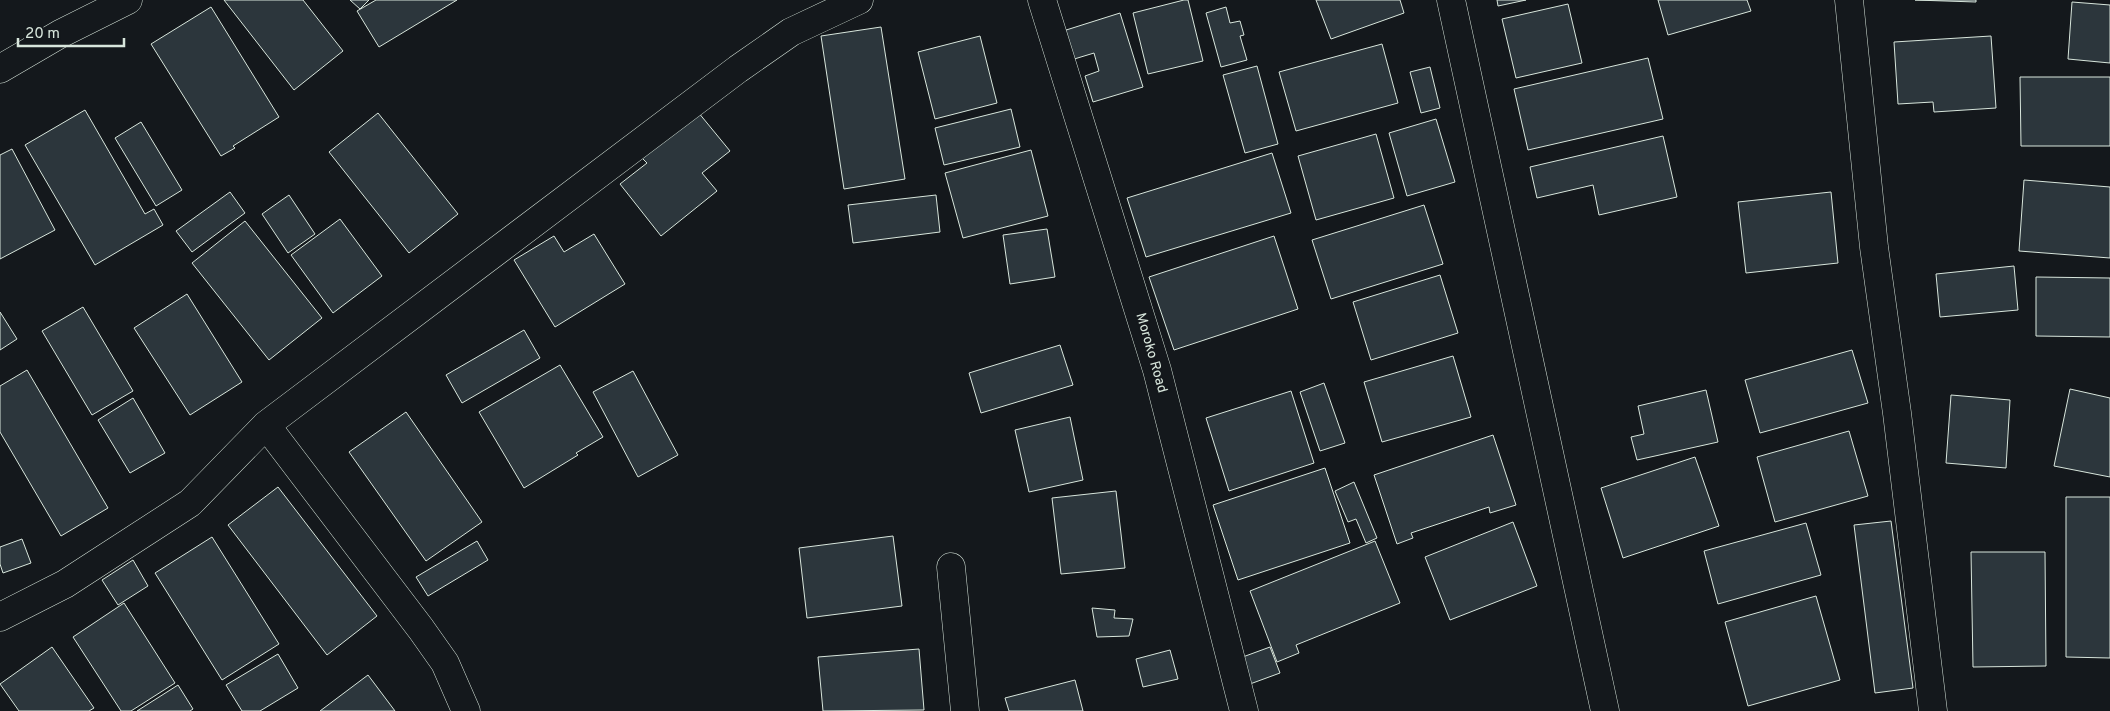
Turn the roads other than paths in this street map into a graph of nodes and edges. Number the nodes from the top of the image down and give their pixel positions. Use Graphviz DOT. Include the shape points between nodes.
graph roads {
  1 [pos="128,0"];
  2 [pos="859,0"];
  3 [pos="1042,0"];
  4 [pos="1451,0"];
  5 [pos="1849,0"];
  6 [pos="0,69"];
  7 [pos="266,425"];
  8 [pos="951,567"];
  9 [pos="0,616"];
  10 [pos="466,711"];
  11 [pos="965,711"];
  12 [pos="1244,711"];
  13 [pos="1605,711"];
  14 [pos="1933,711"];
  1 -- 6 [label="street"];
  2 -- 7 [label="street" via="790,32 738,69"];
  3 -- 12 [label="street, Moroko Road" via="1157,370"];
  4 -- 13 [label="street"];
  5 -- 14 [label="street" via="1874,247"];
  7 -- 9 [label="street" via="190,503 66,584"];
  7 -- 10 [label="street" via="445,663"];
  8 -- 11 [label="street"];
}
